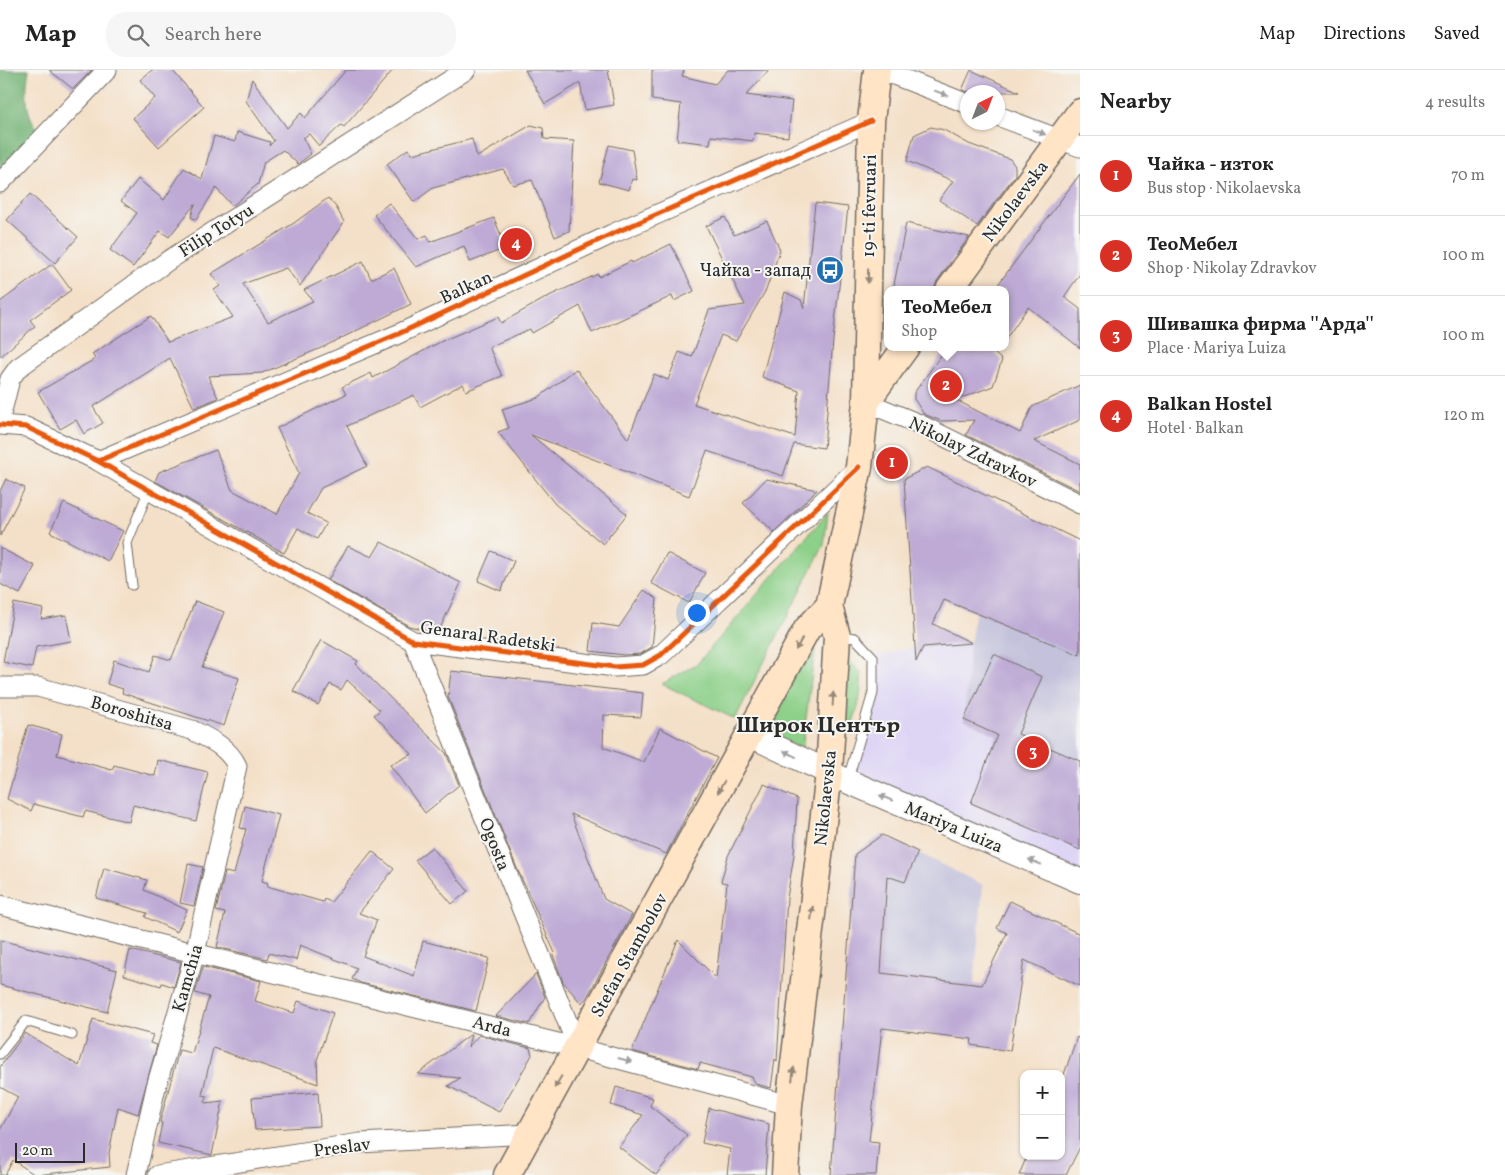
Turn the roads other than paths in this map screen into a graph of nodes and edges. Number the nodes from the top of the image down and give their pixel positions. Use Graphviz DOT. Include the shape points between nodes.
graph roads {
  1 [pos="107,70"];
  2 [pos="466,70"];
  3 [pos="877,70"];
  4 [pos="881,70"];
  5 [pos="960,101"];
  6 [pos="1080,112"];
  7 [pos="1005,119"];
  8 [pos="871,121"];
  9 [pos="1070,144"];
  10 [pos="0,183"];
  11 [pos="952,286"];
  12 [pos="903,351"];
  13 [pos="866,402"];
  14 [pos="0,419"];
  15 [pos="0,425"];
  16 [pos="98,461"];
  17 [pos="859,467"];
  18 [pos="148,492"];
  19 [pos="1080,504"];
  20 [pos="132,585"];
  21 [pos="829,606"];
  22 [pos="837,636"];
  23 [pos="413,641"];
  24 [pos="0,687"];
  25 [pos="750,735"];
  26 [pos="838,777"];
  27 [pos="235,780"];
  28 [pos="1080,881"];
  29 [pos="0,905"];
  30 [pos="194,953"];
  31 [pos="72,1035"];
  32 [pos="578,1048"];
  33 [pos="0,1054"];
  34 [pos="789,1105"];
  35 [pos="528,1134"];
  36 [pos="136,1175"];
  37 [pos="158,1175"];
  38 [pos="507,1175"];
  39 [pos="785,1175"];
  1 -- 10 [label="street"];
  2 -- 14 [label="street, Filip Totyu" via="169,260 18,368 10,380"];
  3 -- 8 [label="main road, 19-ti fevruari"];
  4 -- 5 [label="street, one-way"];
  6 -- 9 [label="main road, Nikolaevska"];
  7 -- 9 [label="street, one-way"];
  8 -- 13 [label="main road, 19-ti fevruari, one-way"];
  8 -- 16 [label="street, Balkan" via="612,234 396,335"];
  9 -- 11 [label="main road, Nikolaevska"];
  12 -- 13 [label="main road, Nikolaevska"];
  13 -- 17 [label="main road, Nikolaevska"];
  13 -- 19 [label="street, Nikolay Zdravkov" via="919,424"];
  15 -- 16 [label="street, Genaral Radetski" via="26,427"];
  16 -- 18 [label="street, Genaral Radetski"];
  17 -- 21 [label="main road, Nikolaevska"];
  17 -- 23 [label="street, Genaral Radetski" via="686,633 661,655 643,665 615,667"];
  18 -- 20 [label="lane" via="127,544"];
  18 -- 23 [label="street, Genaral Radetski"];
  21 -- 22 [label="main road, Nikolaevska"];
  21 -- 25 [label="main road, Stefan Stambolov, one-way" via="807,629"];
  26 -- 22 [label="main road, Nikolaevska, one-way"];
  22 -- 26 [label="lane" via="855,638 873,657 873,693"];
  23 -- 32 [label="street, Ogosta"];
  24 -- 27 [label="street, Boroshitsa" via="38,687 192,730 215,741 232,756 237,766"];
  26 -- 25 [label="street, one-way"];
  25 -- 32 [label="main road, Stefan Stambolov, one-way"];
  28 -- 26 [label="street, Mariya Luiza, one-way"];
  34 -- 26 [label="main road, Nikolaevska, one-way"];
  27 -- 30 [label="street, Kamchia"];
  29 -- 30 [label="street, Arda"];
  30 -- 32 [label="street, Arda"];
  30 -- 36 [label="street, Kamchia" via="156,1087"];
  31 -- 33 [label="lane" via="26,1021"];
  32 -- 34 [label="street, Arda, one-way"];
  32 -- 35 [label="main road, Stefan Stambolov, one-way"];
  34 -- 39 [label="main road, Nikolaevska"];
  35 -- 37 [label="street, Preslav" via="360,1143"];
  35 -- 38 [label="main road, Stefan Stambolov"];
}
